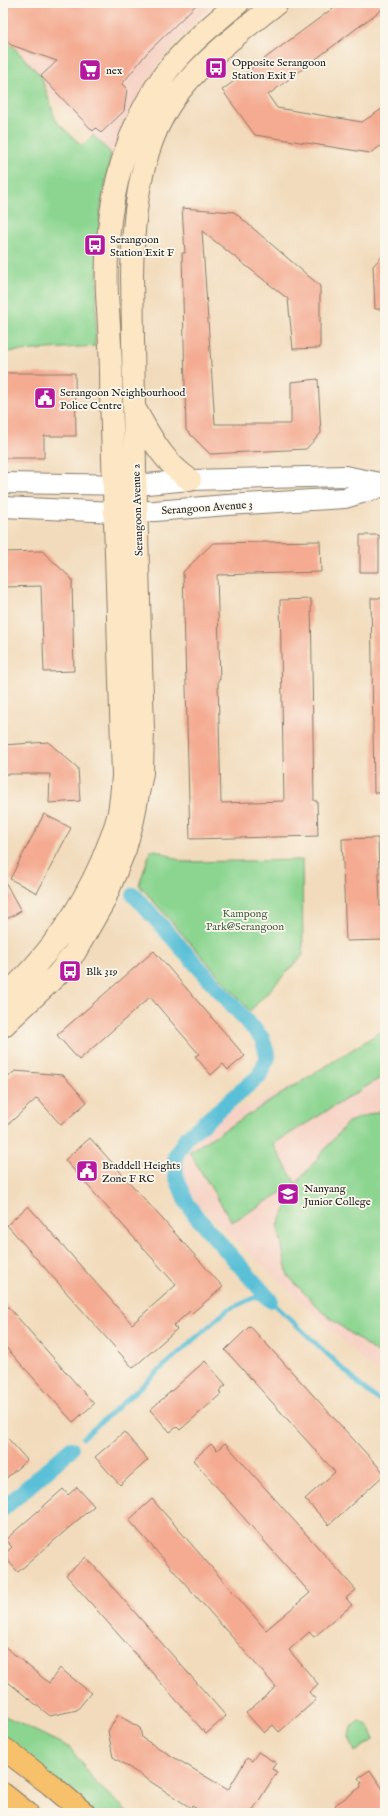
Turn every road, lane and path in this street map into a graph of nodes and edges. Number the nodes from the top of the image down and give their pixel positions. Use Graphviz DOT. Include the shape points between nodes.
graph roads {
  1 [pos="238,3"];
  2 [pos="277,3"];
  3 [pos="112,359"];
  4 [pos="134,359"];
  5 [pos="134,406"];
  6 [pos="190,480"];
  7 [pos="3,483"];
  8 [pos="114,484"];
  9 [pos="136,485"];
  10 [pos="385,485"];
  11 [pos="3,507"];
  12 [pos="115,512"];
  13 [pos="137,512"];
  14 [pos="3,998"];
  15 [pos="3,1026"];
  16 [pos="3,1748"];
  17 [pos="84,1813"];
  1 -- 3 [label="main road, Serangoon Avenue 2" via="165,74 148,100 130,136 116,188 108,249 107,294"];
  2 -- 4 [label="main road, Serangoon Avenue 2" via="204,65 182,88 166,111 155,135 143,168 133,243"];
  3 -- 4 [label="main road"];
  3 -- 8 [label="main road, Serangoon Avenue 2"];
  4 -- 5 [label="main road, Serangoon Avenue 2"];
  5 -- 6 [label="main road" via="158,449 177,471"];
  5 -- 9 [label="main road, Serangoon Avenue 2"];
  6 -- 9 [label="street, Serangoon Avenue 3"];
  6 -- 10 [label="street, Serangoon Avenue 3" via="345,476"];
  7 -- 8 [label="street, Serangoon Avenue 3"];
  8 -- 9 [label="street, Serangoon Avenue 3"];
  8 -- 12 [label="main road, Serangoon Avenue 2"];
  9 -- 13 [label="main road, Serangoon Avenue 2"];
  10 -- 13 [label="street, Serangoon Avenue 3" via="345,498"];
  11 -- 12 [label="street, Serangoon Avenue 3"];
  12 -- 13 [label="street, Serangoon Avenue 3"];
  12 -- 14 [label="main road, Serangoon Avenue 2" via="123,776 118,813 110,842 85,897 50,949 25,978"];
  13 -- 15 [label="main road, Serangoon Avenue 2" via="144,729 142,773 133,820 104,901 75,952 58,974"];
  16 -- 17 [label="main road"];
}
